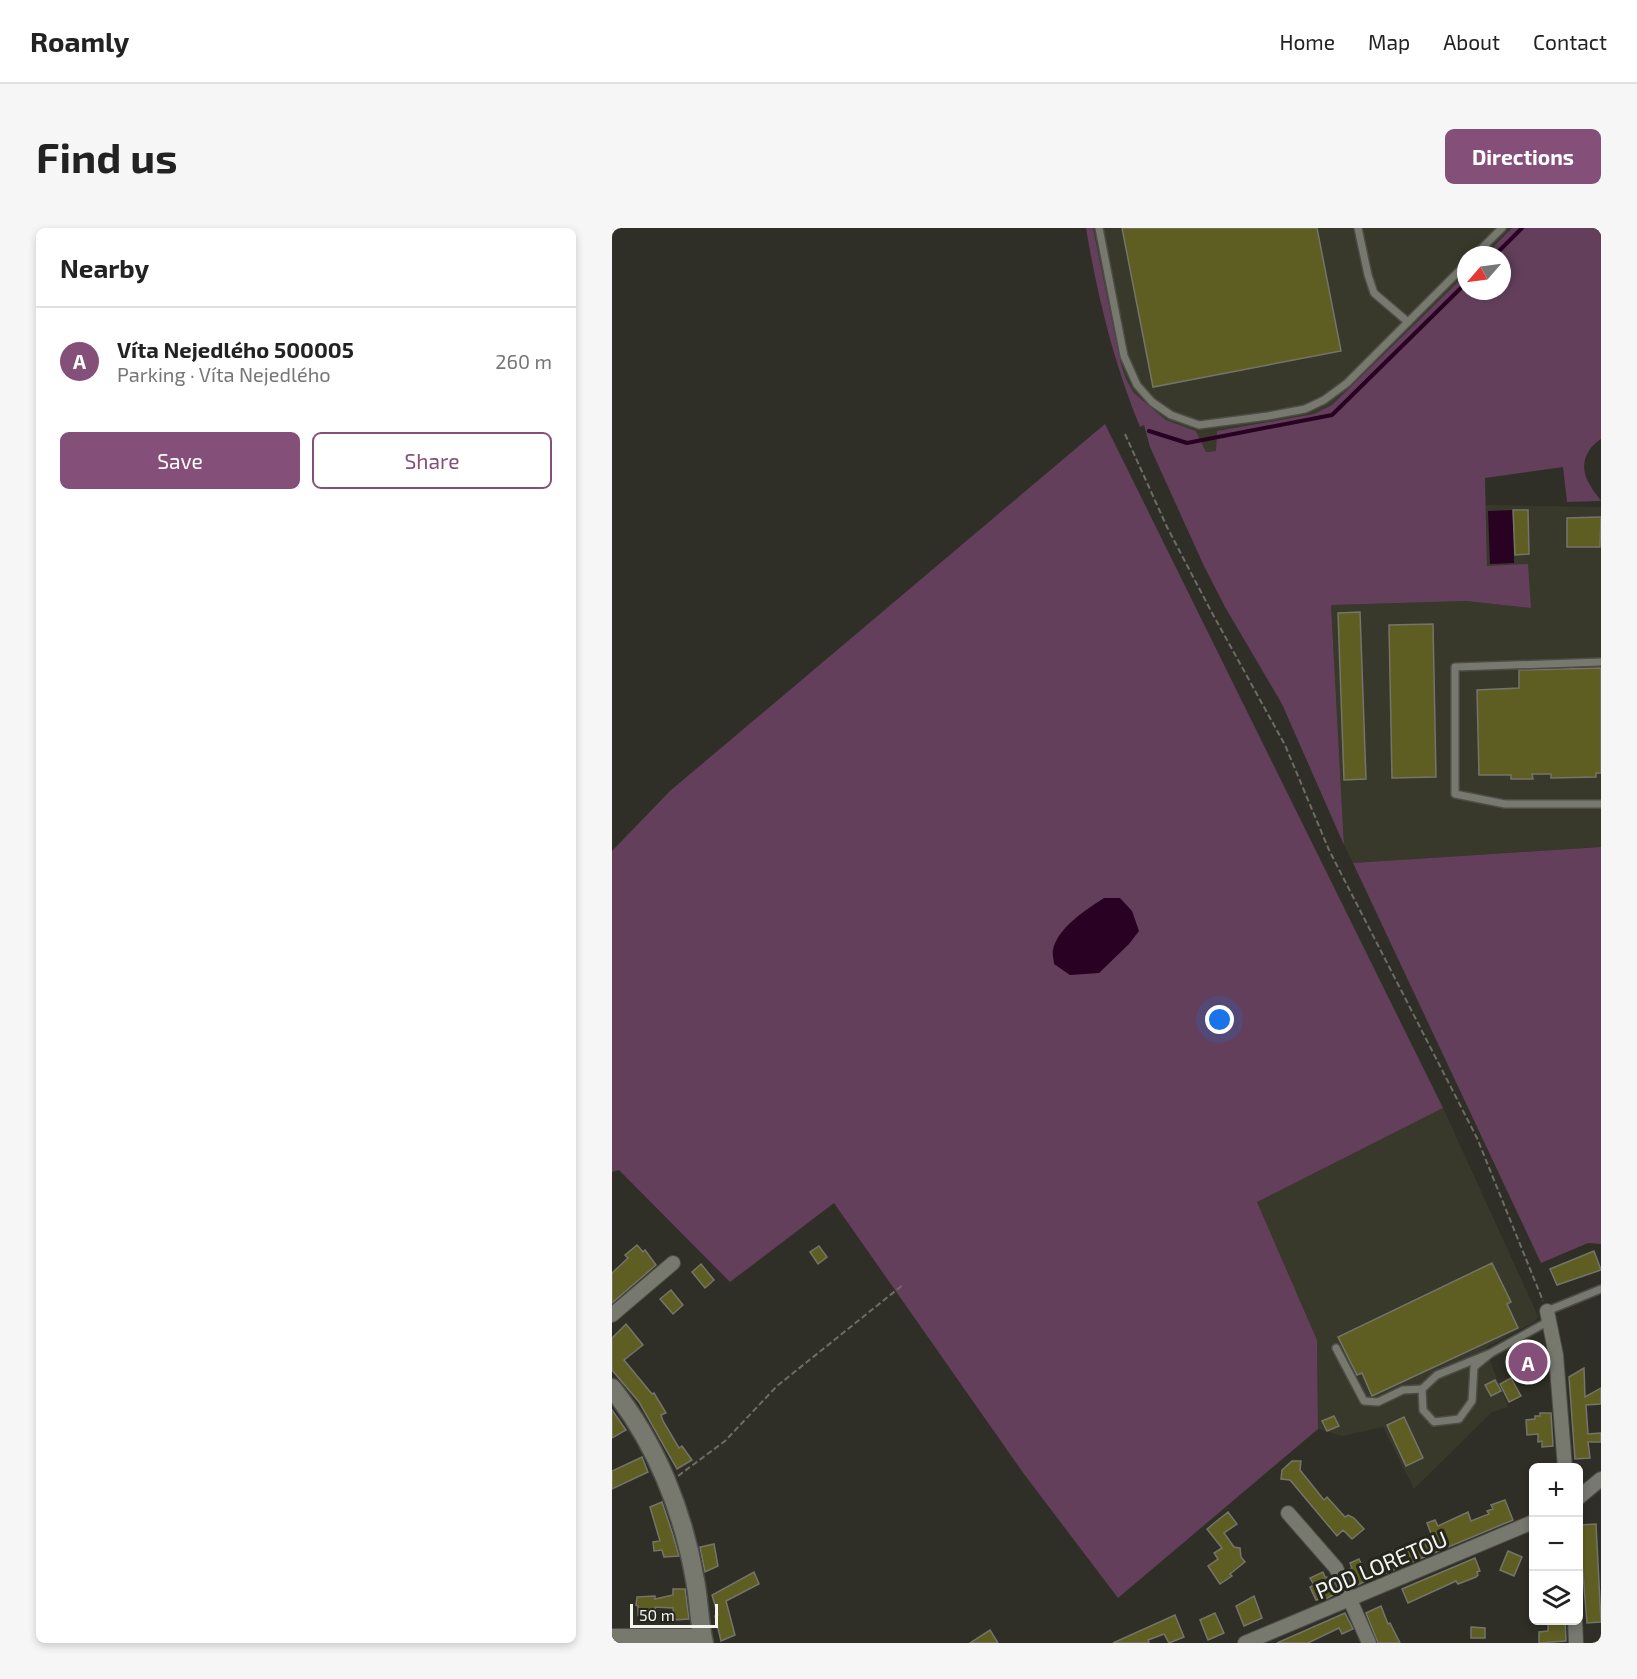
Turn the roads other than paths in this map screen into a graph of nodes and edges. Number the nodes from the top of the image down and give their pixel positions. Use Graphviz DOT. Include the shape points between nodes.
graph roads {
  1 [pos="1099,228"];
  2 [pos="1358,228"];
  3 [pos="1502,228"];
  4 [pos="1484,246"];
  5 [pos="1457,273"];
  6 [pos="1408,321"];
  7 [pos="1601,662"];
  8 [pos="1601,804"];
  9 [pos="673,1263"];
  10 [pos="1601,1289"];
  11 [pos="612,1315"];
  12 [pos="1548,1316"];
  13 [pos="1336,1348"];
  14 [pos="1491,1353"];
  15 [pos="612,1388"];
  16 [pos="1422,1389"];
  17 [pos="1565,1463"];
  18 [pos="1601,1479"];
  19 [pos="1583,1494"];
  20 [pos="1288,1513"];
  21 [pos="1529,1524"];
  22 [pos="1350,1601"];
  23 [pos="1575,1625"];
  24 [pos="612,1636"];
  25 [pos="703,1640"];
  26 [pos="1245,1643"];
  27 [pos="1369,1643"];
  28 [pos="1576,1643"];
  1 -- 6 [label="lane" via="1124,356 1137,385 1171,415 1199,425 1305,409 1324,400 1347,383"];
  2 -- 6 [label="lane" via="1374,293"];
  3 -- 4 [label="lane"];
  5 -- 6 [label="lane"];
  7 -- 8 [label="lane" via="1455,667 1455,794 1505,804"];
  9 -- 11 [label="street"];
  10 -- 12 [label="lane"];
  12 -- 14 [label="lane"];
  12 -- 17 [label="street" via="1556,1355"];
  13 -- 16 [label="lane" via="1364,1401 1378,1402 1403,1390"];
  14 -- 16 [label="lane" via="1437,1375"];
  14 -- 16 [label="lane" via="1474,1367 1472,1401 1459,1419 1434,1422 1423,1410"];
  15 -- 25 [label="street" via="633,1415 668,1482 687,1542"];
  18 -- 19 [label="street"];
  20 -- 22 [label="street" via="1336,1568"];
  21 -- 22 [label="street, POD LORETOU"];
  22 -- 26 [label="street, POD LORETOU"];
  22 -- 27 [label="street"];
  23 -- 28 [label="street"];
  24 -- 25 [label="street"];
}
